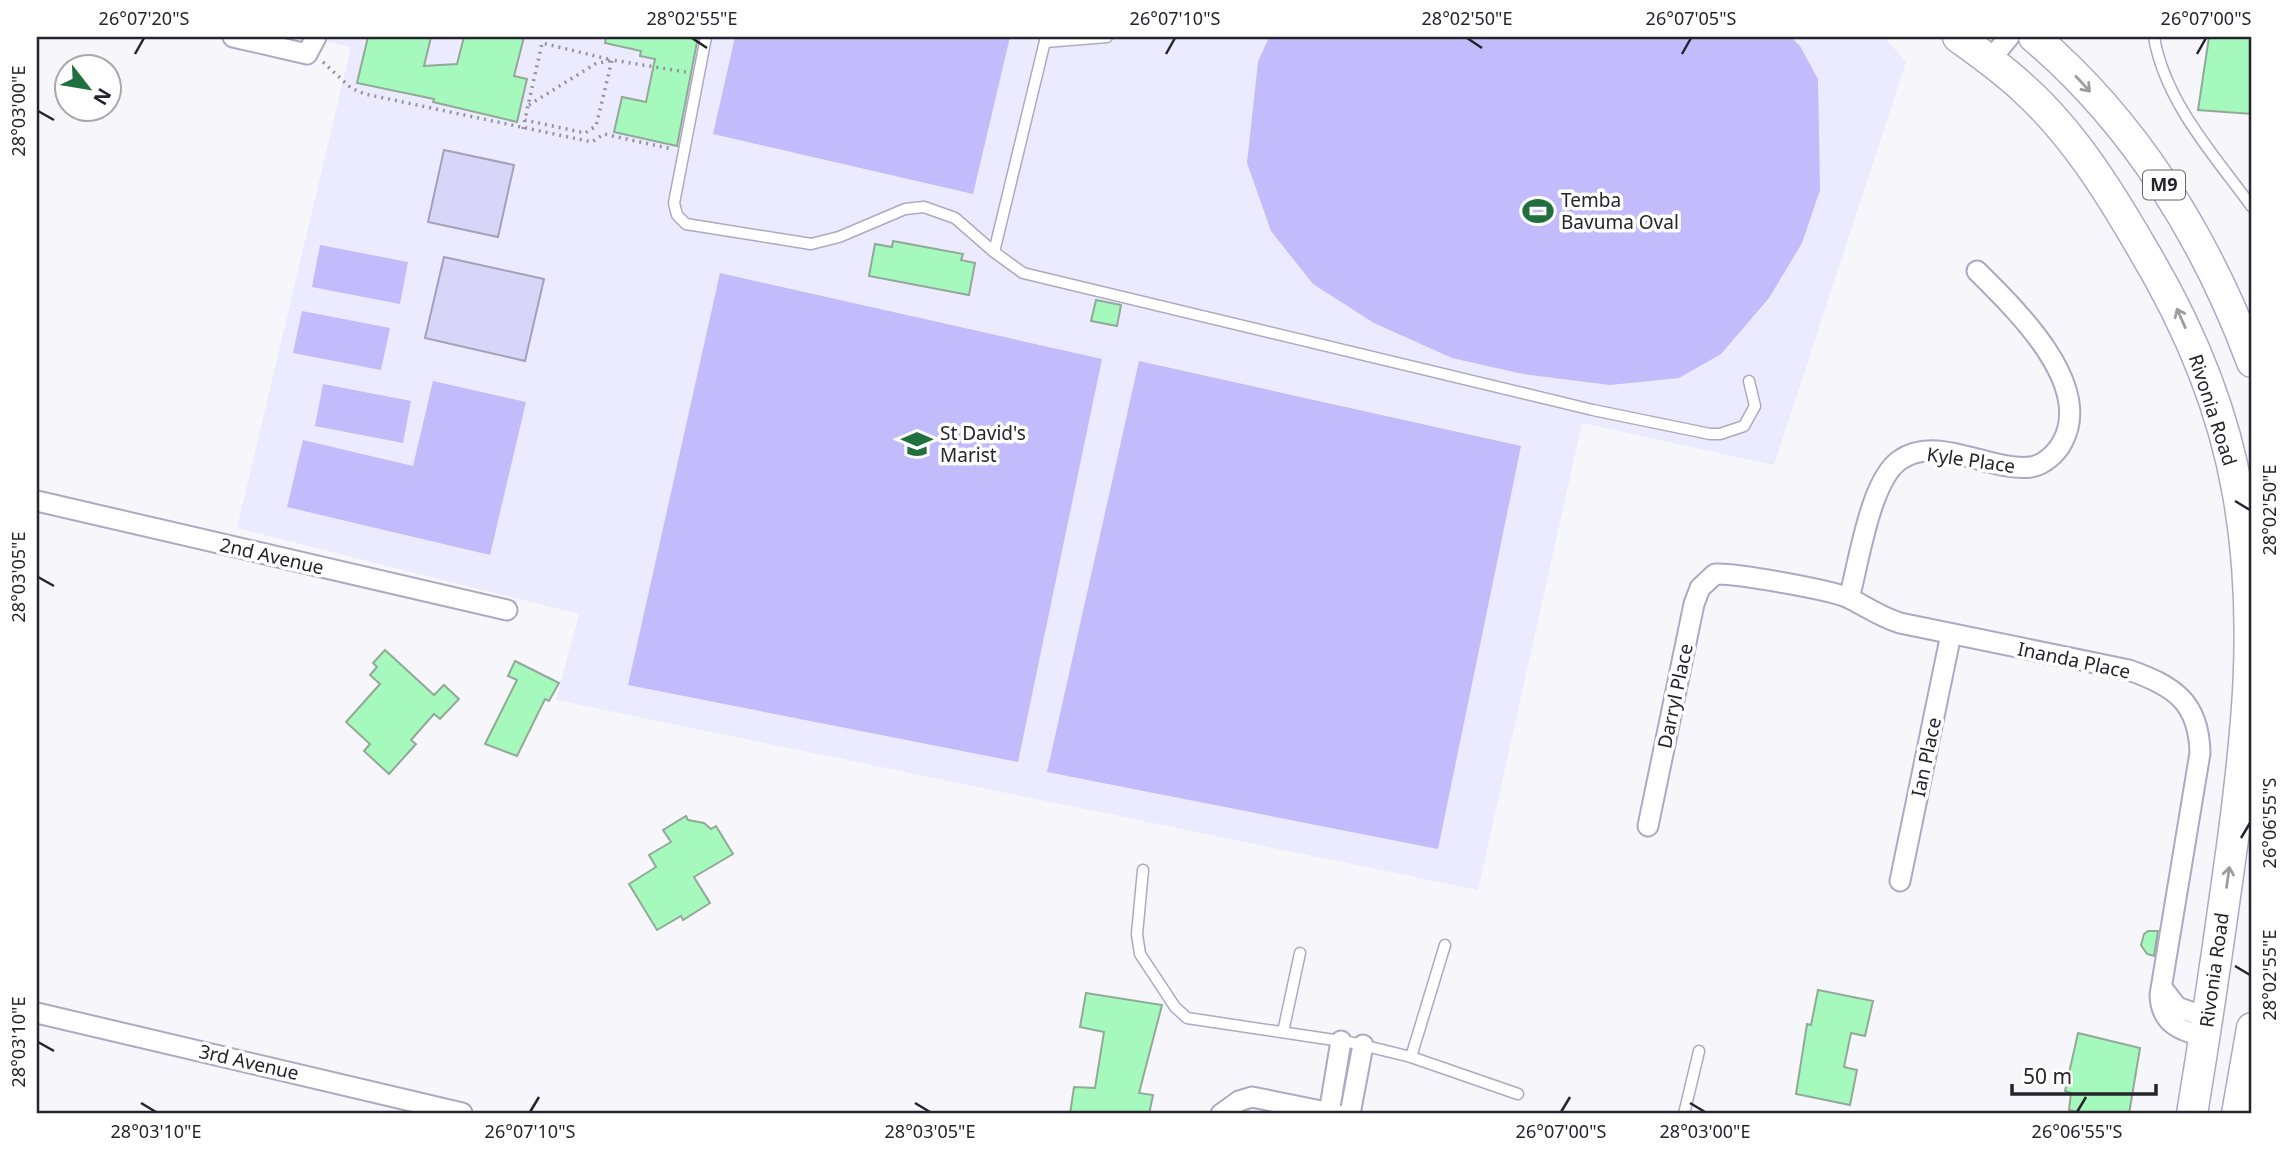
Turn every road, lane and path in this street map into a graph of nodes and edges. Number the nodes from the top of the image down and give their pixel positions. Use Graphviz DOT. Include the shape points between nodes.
graph roads {
  1 [pos="233,37"];
  2 [pos="706,37"];
  3 [pos="1107,37"];
  4 [pos="1958,37"];
  5 [pos="2009,37"];
  6 [pos="2034,37"];
  7 [pos="2154,37"];
  8 [pos="1046,39"];
  9 [pos="288,43"];
  10 [pos="312,47"];
  11 [pos="612,60"];
  12 [pos="1990,60"];
  13 [pos="699,74"];
  14 [pos="528,106"];
  15 [pos="525,120"];
  16 [pos="523,129"];
  17 [pos="682,152"];
  18 [pos="2252,207"];
  19 [pos="994,252"];
  20 [pos="1977,271"];
  21 [pos="2252,362"];
  22 [pos="1749,381"];
  23 [pos="37,501"];
  24 [pos="1715,574"];
  25 [pos="1849,598"];
  26 [pos="507,610"];
  27 [pos="1951,634"];
  28 [pos="1648,826"];
  29 [pos="1143,870"];
  30 [pos="1900,881"];
  31 [pos="1445,945"];
  32 [pos="1300,953"];
  33 [pos="37,1013"];
  34 [pos="2206,1027"];
  35 [pos="2252,1028"];
  36 [pos="1283,1032"];
  37 [pos="1341,1041"];
  38 [pos="1363,1045"];
  39 [pos="1699,1051"];
  40 [pos="1411,1057"];
  41 [pos="1518,1094"];
  42 [pos="462,1112"];
  43 [pos="1221,1114"];
  44 [pos="1332,1114"];
  45 [pos="1350,1114"];
  46 [pos="1684,1114"];
  47 [pos="2192,1114"];
  48 [pos="2237,1114"];
  1 -- 9 [label="street"];
  2 -- 13 [label="lane"];
  3 -- 8 [label="lane"];
  4 -- 12 [label="main road, Rivonia Road / M9"];
  5 -- 12 [label="street"];
  6 -- 21 [label="main road, M9, one-way" via="2106,110 2161,181 2201,245"];
  7 -- 18 [label="lane" via="2167,82 2181,108"];
  8 -- 19 [label="lane"];
  9 -- 10 [label="street"];
  10 -- 16 [label="path" via="351,88 365,94"];
  11 -- 13 [label="path"];
  11 -- 14 [label="path" via="595,64"];
  11 -- 14 [label="path" via="542,43"];
  11 -- 15 [label="path" via="596,126 585,133"];
  34 -- 12 [label="main road, Rivonia Road / M9, one-way" via="2245,759 2251,668 2248,576 2238,492 2210,391 2180,314 2146,254 2087,160 2024,88"];
  13 -- 17 [label="lane"];
  14 -- 15 [label="path"];
  15 -- 16 [label="path"];
  16 -- 17 [label="path" via="592,142 604,134"];
  17 -- 19 [label="lane" via="674,203 686,225 811,244 832,240 905,209 924,207 955,218"];
  19 -- 22 [label="lane" via="1023,273 1593,410 1720,435 1744,426 1755,406"];
  20 -- 25 [label="street, Kyle Place" via="2051,357 2071,407 2069,430 2059,448 2033,467 1939,453 1901,458 1878,488"];
  23 -- 26 [label="street, 2nd Avenue"];
  24 -- 25 [label="street, Inanda Place"];
  24 -- 28 [label="street, Darryl Place" via="1700,588 1694,604"];
  25 -- 27 [label="street, Inanda Place" via="1880,617"];
  27 -- 30 [label="street, Ian Place"];
  27 -- 34 [label="street, Inanda Place" via="2129,670 2171,689 2191,710 2200,753 2162,1011 2184,1032"];
  29 -- 36 [label="lane" via="1137,934 1140,954 1175,1007 1198,1021"];
  31 -- 40 [label="lane"];
  32 -- 36 [label="lane"];
  33 -- 42 [label="street, 3rd Avenue"];
  34 -- 47 [label="main road, Rivonia Road / M9"];
  35 -- 48 [label="main road"];
  36 -- 37 [label="lane"];
  37 -- 38 [label="lane"];
  37 -- 44 [label="street"];
  38 -- 40 [label="lane"];
  38 -- 45 [label="street"];
  39 -- 46 [label="lane"];
  40 -- 41 [label="lane"];
  43 -- 44 [label="street" via="1239,1101 1265,1098"];
}
